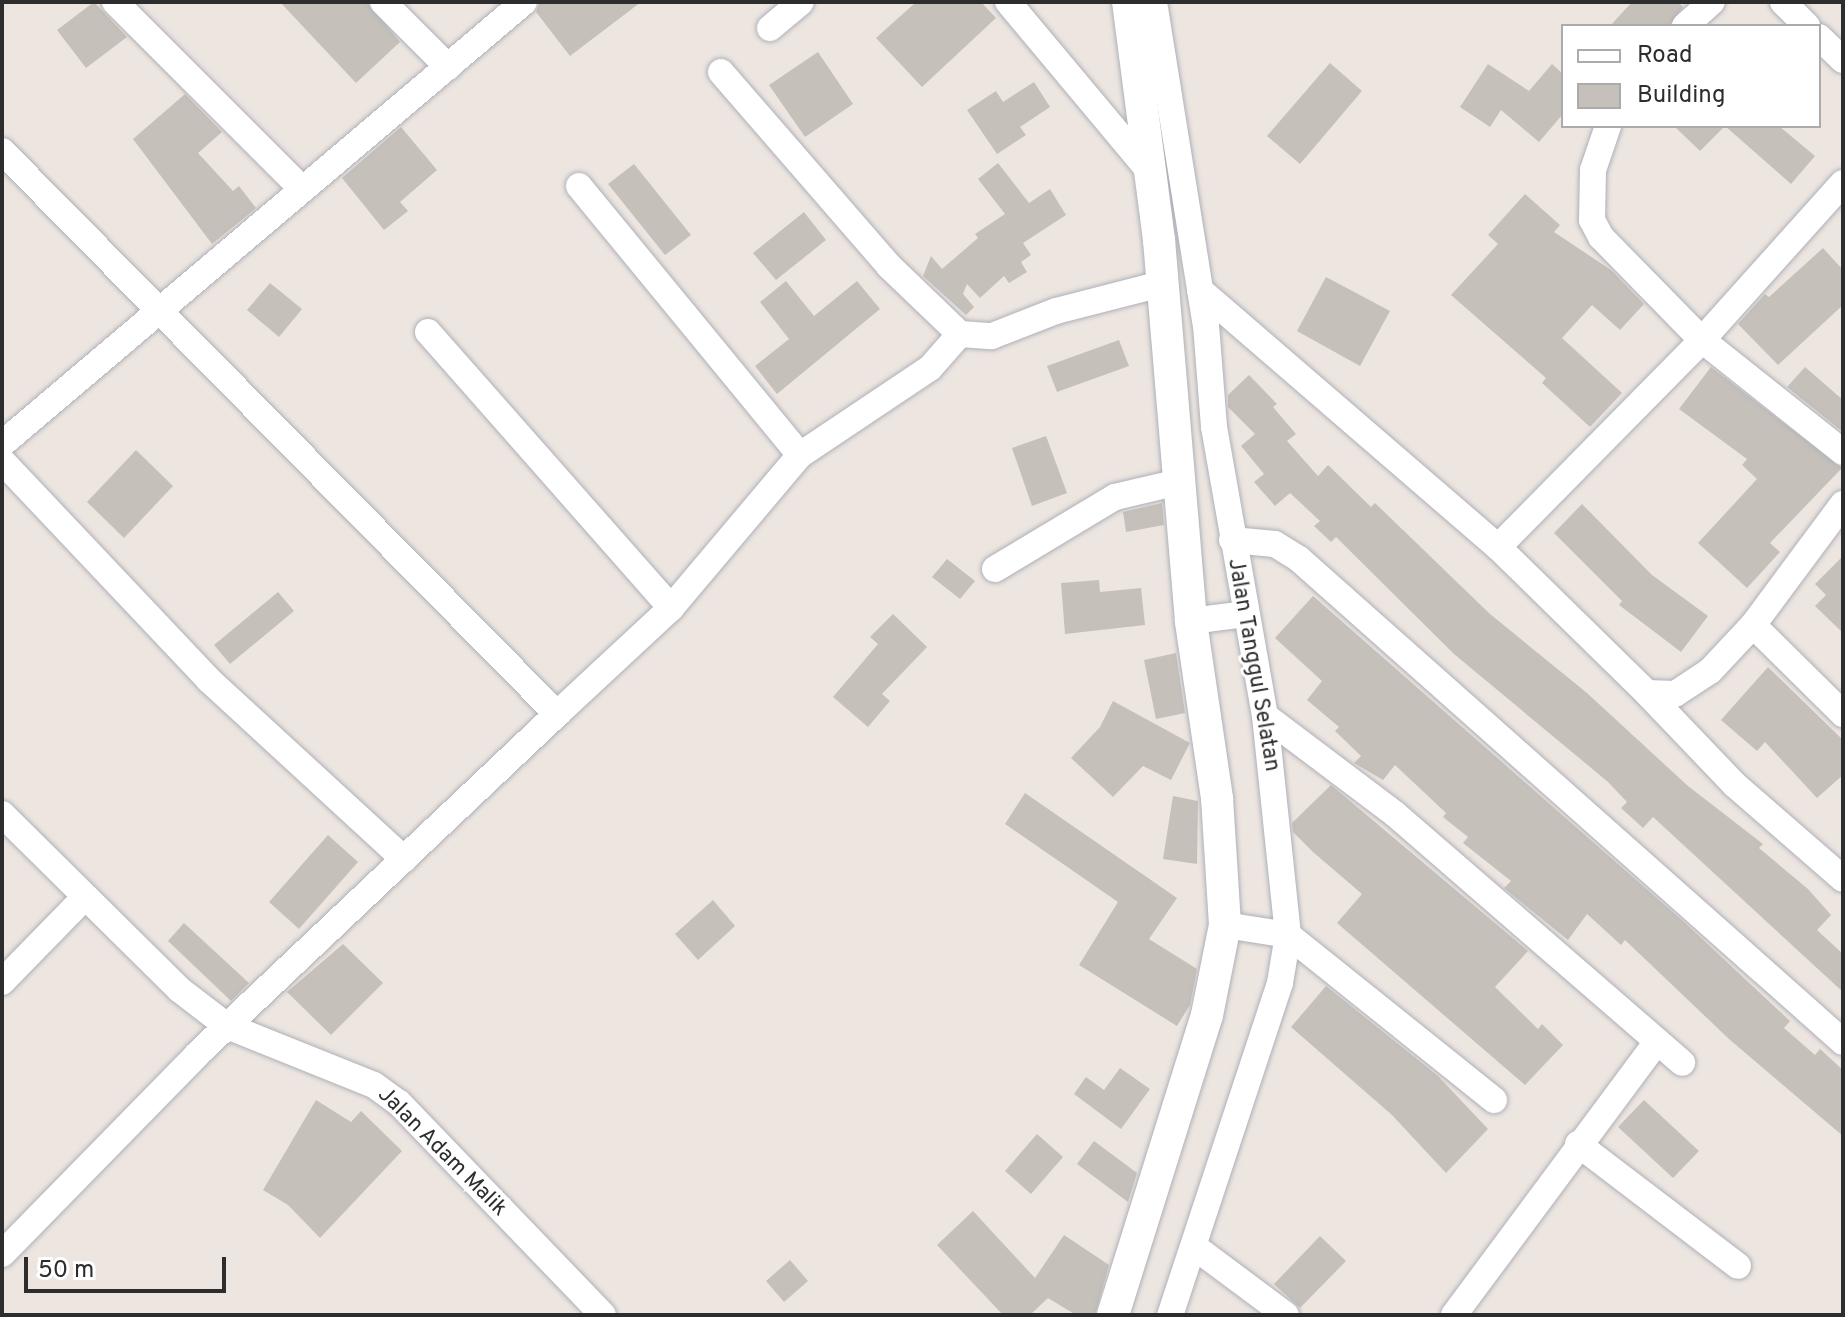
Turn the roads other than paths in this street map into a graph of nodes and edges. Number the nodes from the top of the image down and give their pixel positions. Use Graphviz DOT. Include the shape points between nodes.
graph roads {
  1 [pos="115,2"];
  2 [pos="383,2"];
  3 [pos="524,2"];
  4 [pos="801,2"];
  5 [pos="1008,2"];
  6 [pos="1128,2"];
  7 [pos="1154,2"];
  8 [pos="1712,2"];
  9 [pos="1783,2"];
  10 [pos="1687,24"];
  11 [pos="1805,24"];
  12 [pos="770,28"];
  13 [pos="1821,39"];
  14 [pos="1843,60"];
  15 [pos="448,67"];
  16 [pos="721,72"];
  17 [pos="1607,128"];
  18 [pos="2,151"];
  19 [pos="1151,173"];
  20 [pos="1843,183"];
  21 [pos="579,186"];
  22 [pos="301,188"];
  23 [pos="1161,284"];
  24 [pos="1200,290"];
  25 [pos="156,310"];
  26 [pos="428,332"];
  27 [pos="960,334"];
  28 [pos="1702,340"];
  29 [pos="2,444"];
  30 [pos="1843,452"];
  31 [pos="800,455"];
  32 [pos="2,461"];
  33 [pos="1179,482"];
  34 [pos="1843,504"];
  35 [pos="1232,540"];
  36 [pos="1498,547"];
  37 [pos="995,569"];
  38 [pos="671,608"];
  39 [pos="1245,614"];
  40 [pos="1191,621"];
  41 [pos="1753,625"];
  42 [pos="1647,693"];
  43 [pos="557,714"];
  44 [pos="1843,714"];
  45 [pos="1265,716"];
  46 [pos="2,814"];
  47 [pos="404,859"];
  48 [pos="1843,879"];
  49 [pos="83,899"];
  50 [pos="1225,925"];
  51 [pos="1288,935"];
  52 [pos="2,982"];
  53 [pos="227,1026"];
  54 [pos="1657,1042"];
  55 [pos="1843,1042"];
  56 [pos="1682,1063"];
  57 [pos="1494,1100"];
  58 [pos="1578,1144"];
  59 [pos="1196,1248"];
  60 [pos="2,1254"];
  61 [pos="1738,1266"];
  62 [pos="597,1313"];
  63 [pos="1113,1315"];
  64 [pos="1170,1315"];
  65 [pos="1286,1315"];
  66 [pos="1454,1315"];
  1 -- 22 [label="street"];
  2 -- 15 [label="street"];
  3 -- 15 [label="street"];
  4 -- 12 [label="street"];
  5 -- 19 [label="street"];
  6 -- 19 [label="street"];
  7 -- 24 [label="street, Jalan Tanggul Selatan"];
  8 -- 10 [label="street"];
  9 -- 11 [label="street"];
  13 -- 14 [label="street"];
  15 -- 22 [label="street"];
  16 -- 27 [label="street" via="889,266"];
  17 -- 28 [label="street" via="1593,170 1592,220 1601,237"];
  18 -- 25 [label="street"];
  19 -- 23 [label="street"];
  20 -- 28 [label="street"];
  21 -- 31 [label="street"];
  22 -- 25 [label="street"];
  23 -- 27 [label="street" via="1056,311 992,336"];
  23 -- 33 [label="street"];
  24 -- 35 [label="street, Jalan Tanggul Selatan"];
  24 -- 36 [label="street"];
  25 -- 29 [label="street"];
  25 -- 43 [label="street"];
  26 -- 38 [label="street"];
  27 -- 31 [label="street" via="930,368"];
  28 -- 30 [label="street"];
  28 -- 36 [label="street"];
  31 -- 38 [label="street"];
  32 -- 47 [label="street" via="209,680"];
  33 -- 37 [label="street" via="1115,497"];
  33 -- 40 [label="street"];
  34 -- 41 [label="street"];
  35 -- 39 [label="street, Jalan Tanggul Selatan"];
  35 -- 55 [label="street" via="1275,544 1299,559"];
  36 -- 42 [label="street"];
  38 -- 43 [label="street"];
  39 -- 40 [label="street"];
  39 -- 45 [label="street, Jalan Tanggul Selatan"];
  40 -- 50 [label="street" via="1217,798"];
  41 -- 42 [label="street" via="1688,687 1675,694"];
  41 -- 44 [label="street"];
  42 -- 48 [label="street" via="1735,785"];
  43 -- 47 [label="street"];
  45 -- 51 [label="street, Jalan Tanggul Selatan"];
  45 -- 54 [label="street" via="1395,814"];
  46 -- 49 [label="street, Jalan Adam Malik"];
  47 -- 53 [label="street"];
  49 -- 52 [label="street"];
  49 -- 53 [label="street, Jalan Adam Malik" via="180,990"];
  50 -- 51 [label="street"];
  50 -- 63 [label="street" via="1207,1015"];
  51 -- 57 [label="street"];
  51 -- 59 [label="street, Jalan Tanggul Selatan" via="1280,983 1224,1145"];
  53 -- 60 [label="street"];
  53 -- 62 [label="street, Jalan Adam Malik" via="374,1085 399,1103"];
  54 -- 56 [label="street"];
  54 -- 58 [label="street"];
  58 -- 61 [label="street"];
  58 -- 66 [label="street"];
  59 -- 64 [label="street, Jalan Tanggul Selatan"];
  59 -- 65 [label="street"];
}
